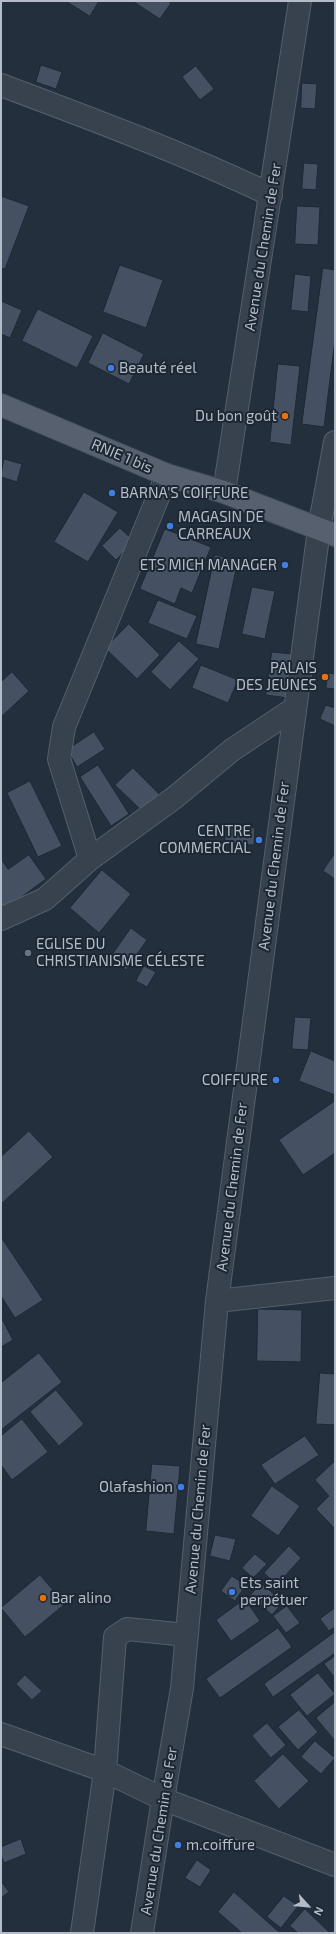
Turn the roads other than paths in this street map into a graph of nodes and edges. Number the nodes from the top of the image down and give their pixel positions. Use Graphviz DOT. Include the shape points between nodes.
graph roads {
  1 [pos="300,1"];
  2 [pos="1,85"];
  3 [pos="271,195"];
  4 [pos="1,405"];
  5 [pos="335,442"];
  6 [pos="167,475"];
  7 [pos="224,492"];
  8 [pos="327,532"];
  9 [pos="295,708"];
  10 [pos="90,859"];
  11 [pos="1,919"];
  12 [pos="335,1288"];
  13 [pos="217,1301"];
  14 [pos="187,1635"];
  15 [pos="1,1734"];
  16 [pos="104,1771"];
  17 [pos="163,1798"];
  18 [pos="335,1865"];
  19 [pos="82,1933"];
  20 [pos="142,1933"];
  1 -- 3 [label="street, Avenue du Chemin de Fer"];
  2 -- 3 [label="street" via="208,165"];
  3 -- 7 [label="street, Avenue du Chemin de Fer"];
  4 -- 6 [label="main road, RNIE 1 bis"];
  5 -- 8 [label="street, Avenue du Chemin de Fer"];
  6 -- 7 [label="main road, RNIE 1 bis"];
  6 -- 10 [label="street" via="64,727 59,759"];
  7 -- 8 [label="main road, RNIE 1 bis"];
  8 -- 9 [label="street, Avenue du Chemin de Fer"];
  9 -- 10 [label="street" via="232,750 174,798"];
  9 -- 13 [label="street, Avenue du Chemin de Fer"];
  10 -- 11 [label="street" via="45,898"];
  12 -- 13 [label="street"];
  13 -- 14 [label="street, Avenue du Chemin de Fer"];
  14 -- 16 [label="street" via="127,1629 114,1637"];
  14 -- 17 [label="street, Avenue du Chemin de Fer" via="182,1688"];
  15 -- 16 [label="street"];
  16 -- 17 [label="street"];
  16 -- 19 [label="street"];
  17 -- 18 [label="street"];
  17 -- 20 [label="street, Avenue du Chemin de Fer"];
}
